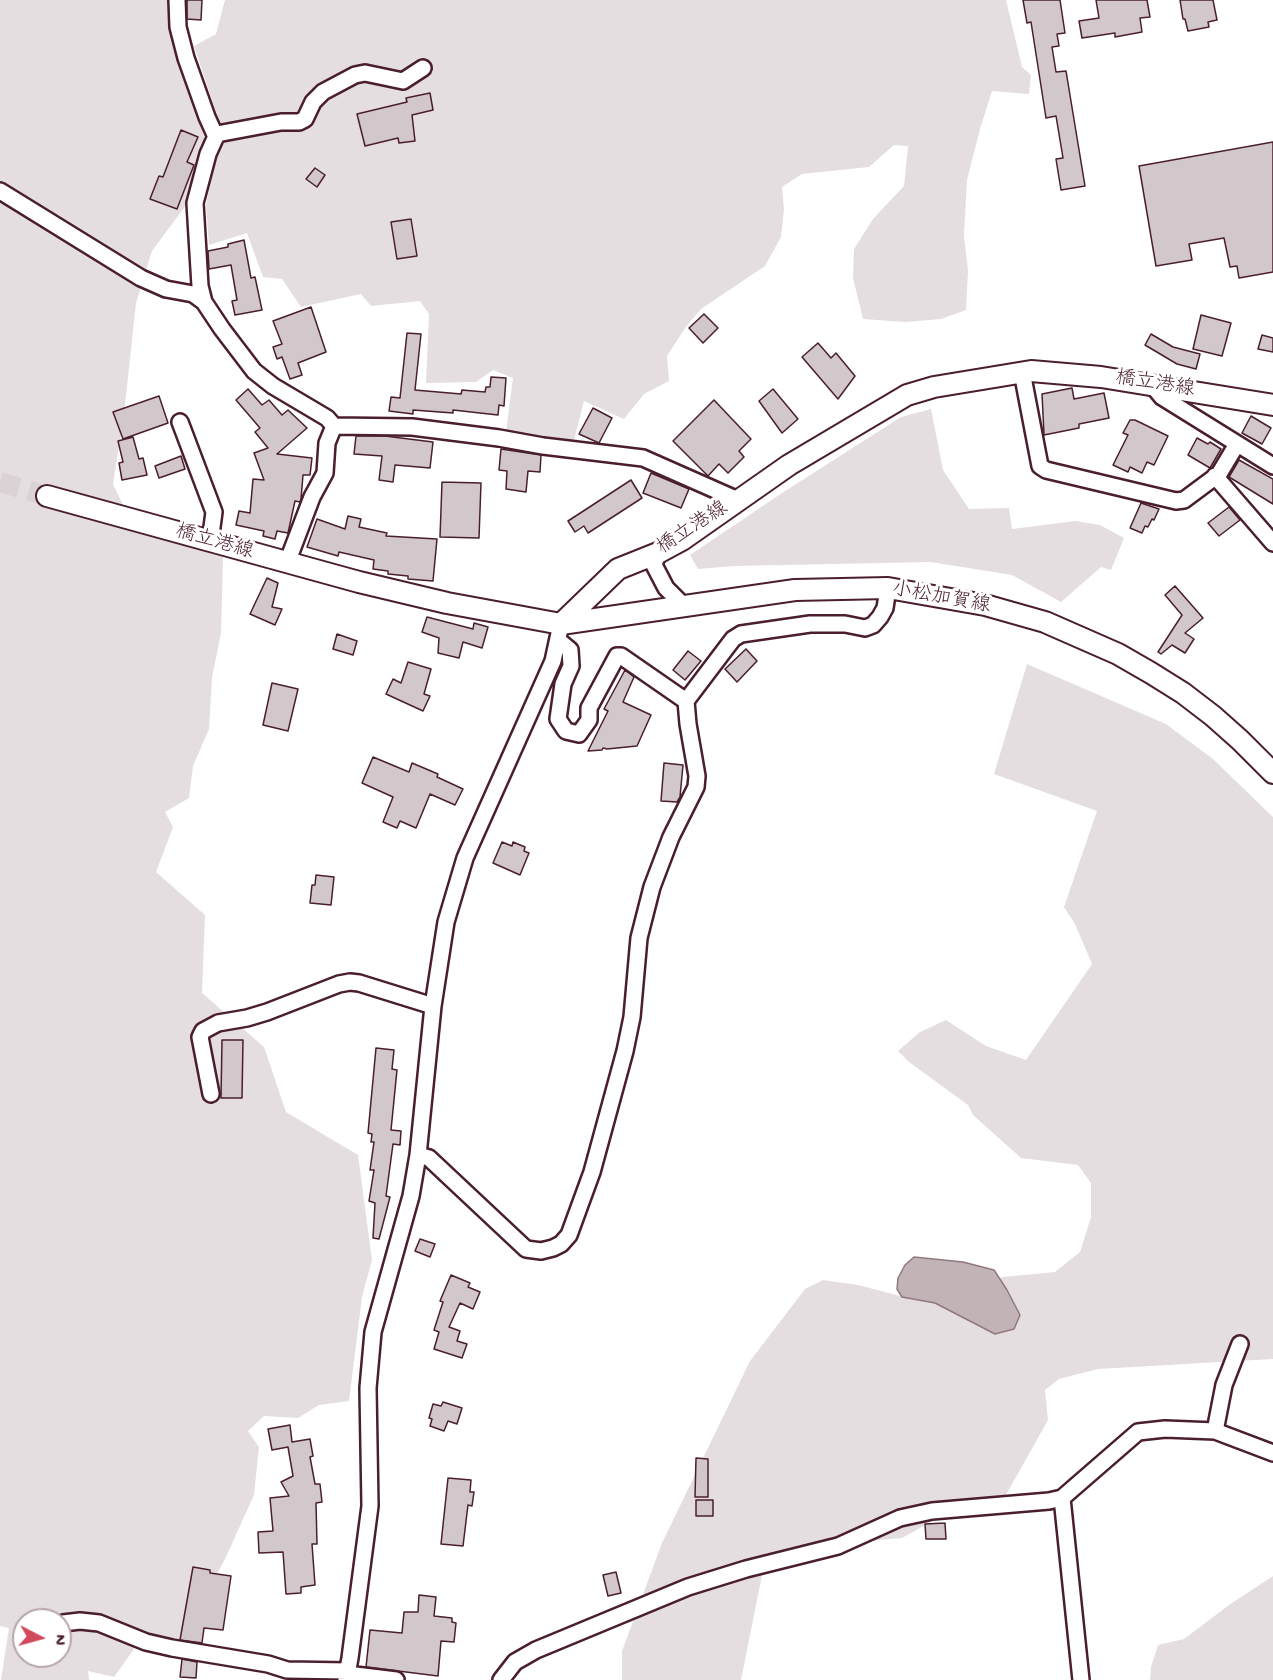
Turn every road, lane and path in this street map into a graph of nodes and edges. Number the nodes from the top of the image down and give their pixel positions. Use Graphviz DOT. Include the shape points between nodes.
graph roads {
  1 [pos="177,0"];
  2 [pos="423,68"];
  3 [pos="216,136"];
  4 [pos="0,191"];
  5 [pos="204,302"];
  6 [pos="1022,372"];
  7 [pos="1152,385"];
  8 [pos="1273,405"];
  9 [pos="180,422"];
  10 [pos="334,426"];
  11 [pos="1237,444"];
  12 [pos="1273,466"];
  13 [pos="1215,476"];
  14 [pos="47,496"];
  15 [pos="738,500"];
  16 [pos="210,542"];
  17 [pos="1273,543"];
  18 [pos="658,553"];
  19 [pos="287,563"];
  20 [pos="888,588"];
  21 [pos="684,606"];
  22 [pos="560,632"];
  23 [pos="686,701"];
  24 [pos="1271,768"];
  25 [pos="433,1006"];
  26 [pos="211,1094"];
  27 [pos="418,1155"];
  28 [pos="1240,1344"];
  29 [pos="1215,1431"];
  30 [pos="1273,1453"];
  31 [pos="1062,1498"];
  32 [pos="72,1622"];
  33 [pos="347,1675"];
  34 [pos="396,1680"];
  35 [pos="501,1680"];
  36 [pos="1081,1680"];
  1 -- 3 [label="street" via="178,27 186,58"];
  2 -- 3 [label="street" via="403,81 365,73 355,75 323,92 299,122"];
  3 -- 5 [label="street" via="195,203"];
  4 -- 5 [label="street" via="141,278 166,289 193,294"];
  5 -- 10 [label="street" via="254,371"];
  6 -- 7 [label="main road, 橋立港線"];
  6 -- 13 [label="street" via="1041,466 1046,470 1176,501 1184,500"];
  6 -- 15 [label="main road, 橋立港線" via="907,395"];
  7 -- 8 [label="main road, 橋立港線"];
  7 -- 11 [label="street" via="1162,397"];
  9 -- 16 [label="street" via="214,512"];
  10 -- 15 [label="street" via="412,427 643,458"];
  10 -- 19 [label="street" via="327,443 325,473 312,496"];
  11 -- 12 [label="street"];
  11 -- 13 [label="street"];
  13 -- 17 [label="street"];
  14 -- 16 [label="main road, 橋立港線"];
  15 -- 18 [label="main road, 橋立港線"];
  16 -- 19 [label="main road, 橋立港線"];
  18 -- 21 [label="street" via="654,565 666,588"];
  18 -- 22 [label="main road, 橋立港線" via="618,569"];
  19 -- 22 [label="main road, 橋立港線"];
  20 -- 21 [label="main road, 小松加賀線" via="795,590"];
  20 -- 23 [label="street" via="880,617 865,628 810,624 741,634 733,639"];
  20 -- 24 [label="main road, 小松加賀線" via="985,605 1045,622 1118,654 1198,705"];
  21 -- 22 [label="main road, 小松加賀線"];
  22 -- 23 [label="street" via="570,650 571,666 563,684 558,719 566,731 579,734 589,720 589,708 617,656"];
  22 -- 25 [label="street" via="553,662 465,858 446,922"];
  23 -- 27 [label="street" via="696,787 652,887 639,938 625,1051 592,1172 569,1235 553,1248 526,1249 429,1158"];
  25 -- 26 [label="street" via="350,982 267,1012 218,1023 203,1030 200,1037"];
  25 -- 27 [label="street"];
  27 -- 33 [label="street" via="411,1196 373,1332 368,1388 370,1506"];
  28 -- 29 [label="street" via="1224,1385"];
  29 -- 30 [label="street"];
  29 -- 31 [label="street" via="1138,1432"];
  31 -- 35 [label="street" via="932,1511 900,1518 837,1546 688,1587 536,1650 515,1662"];
  31 -- 36 [label="street"];
  32 -- 33 [label="street" via="99,1623 171,1648 287,1670"];
  33 -- 34 [label="street"];
}
